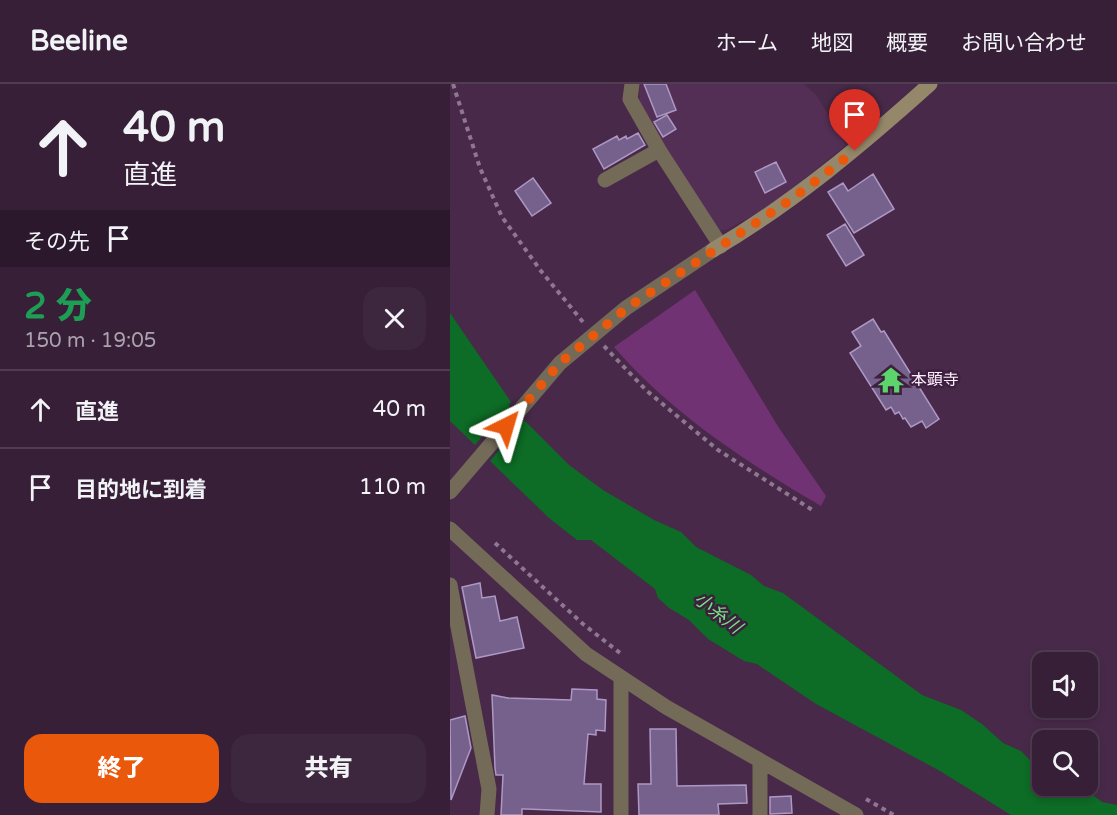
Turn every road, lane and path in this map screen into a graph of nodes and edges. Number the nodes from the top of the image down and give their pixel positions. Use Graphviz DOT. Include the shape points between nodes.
graph roads {
  1 [pos="632,84"];
  2 [pos="930,84"];
  3 [pos="659,150"];
  4 [pos="605,180"];
  5 [pos="717,248"];
  6 [pos="450,492"];
  7 [pos="450,529"];
  8 [pos="487,536"];
  9 [pos="450,585"];
  10 [pos="623,656"];
  11 [pos="621,678"];
  12 [pos="760,761"];
  13 [pos="863,797"];
  14 [pos="487,815"];
  15 [pos="621,815"];
  16 [pos="760,815"];
  17 [pos="856,815"];
  18 [pos="894,815"];
  1 -- 3 [label="street" via="630,99"];
  2 -- 5 [label="street" via="842,161"];
  3 -- 4 [label="street"];
  3 -- 5 [label="street"];
  5 -- 6 [label="street" via="627,308 560,363"];
  7 -- 11 [label="street" via="586,654"];
  8 -- 10 [label="path"];
  9 -- 14 [label="street" via="489,789"];
  11 -- 12 [label="street"];
  11 -- 15 [label="street"];
  12 -- 16 [label="street"];
  12 -- 17 [label="street"];
  13 -- 18 [label="path"];
}
